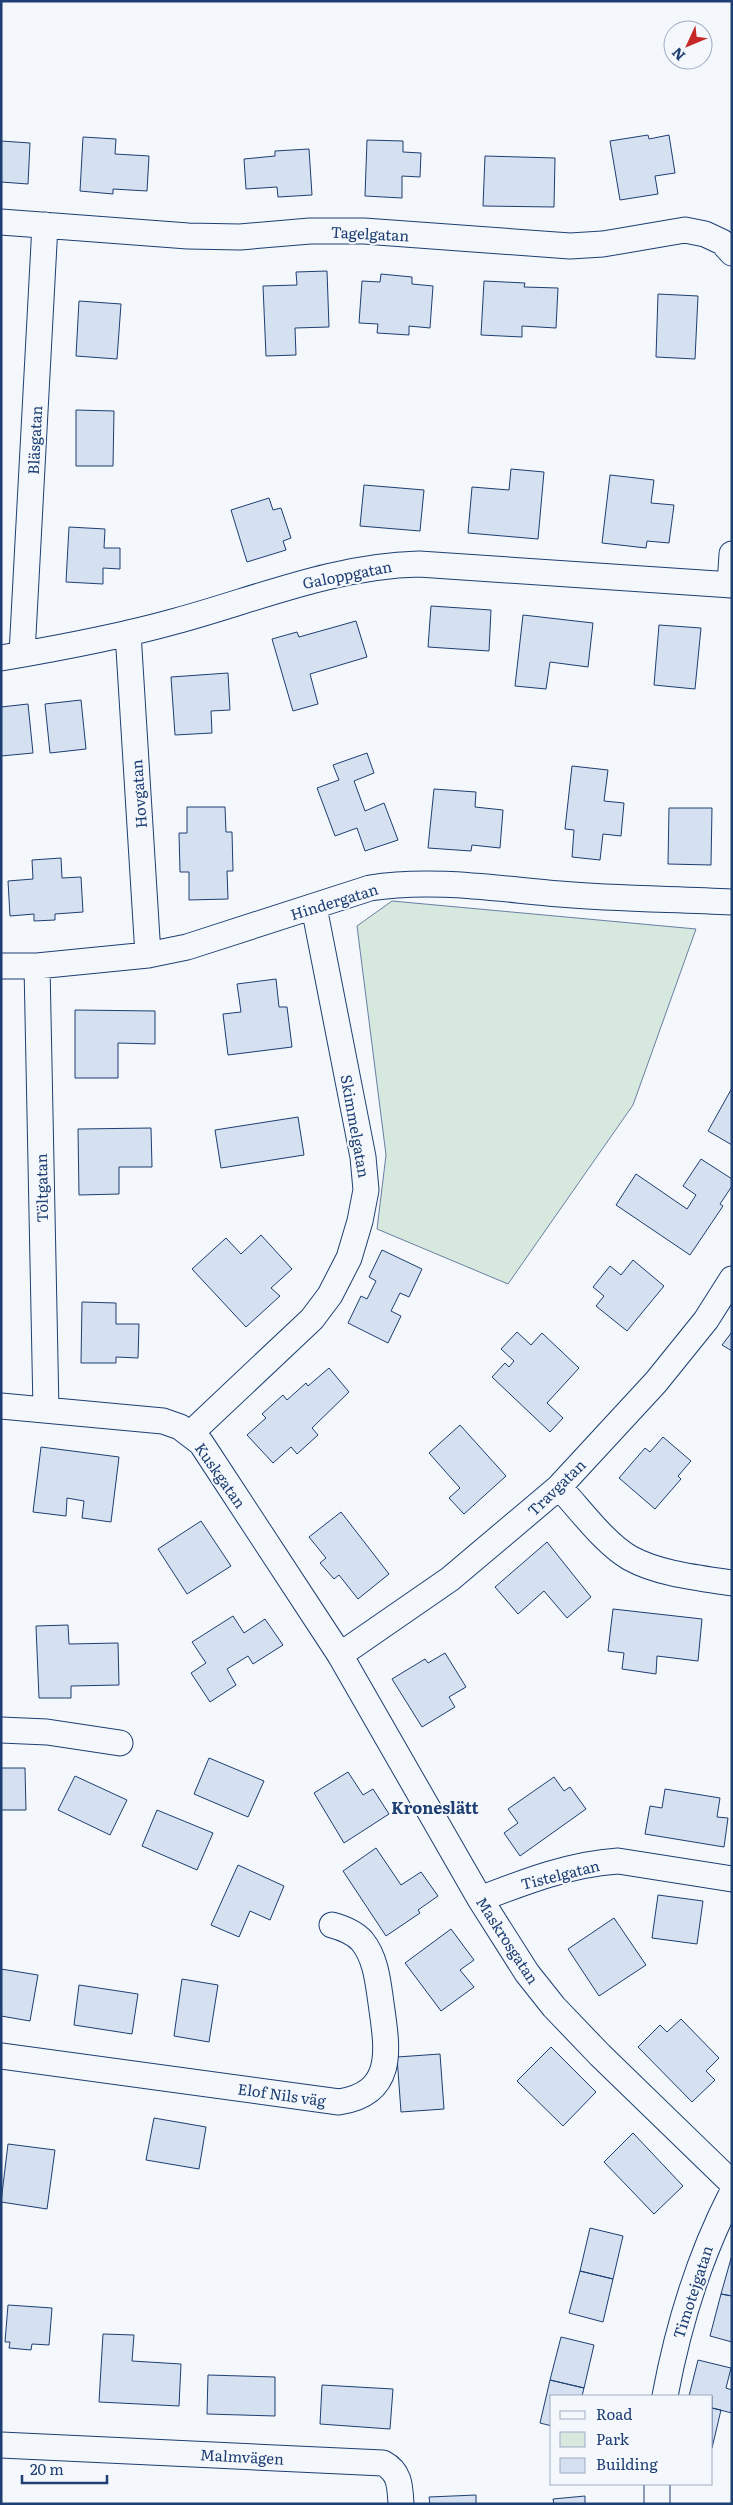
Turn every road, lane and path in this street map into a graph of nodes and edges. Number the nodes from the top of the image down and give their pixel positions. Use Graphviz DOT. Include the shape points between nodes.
graph roads {
  1 [pos="1,222"];
  2 [pos="46,225"];
  3 [pos="732,253"];
  4 [pos="732,554"];
  5 [pos="731,585"];
  6 [pos="128,633"];
  7 [pos="12,656"];
  8 [pos="732,902"];
  9 [pos="314,907"];
  10 [pos="148,955"];
  11 [pos="1,966"];
  12 [pos="37,966"];
  13 [pos="732,1278"];
  14 [pos="1,1406"];
  15 [pos="46,1410"];
  16 [pos="190,1434"];
  17 [pos="559,1487"];
  18 [pos="732,1582"];
  19 [pos="340,1655"];
  20 [pos="1,1730"];
  21 [pos="120,1743"];
  22 [pos="732,1880"];
  23 [pos="480,1899"];
  24 [pos="332,1925"];
  25 [pos="1,2056"];
  26 [pos="732,2183"];
  27 [pos="732,2193"];
  28 [pos="665,2395"];
  29 [pos="1,2445"];
  30 [pos="657,2485"];
  31 [pos="401,2504"];
  32 [pos="657,2504"];
  1 -- 2 [label="street, Tagelgatan"];
  2 -- 3 [label="street, Tagelgatan" via="205,237 364,231 570,246 603,244 685,230 722,242"];
  2 -- 7 [label="street, Bläsgatan"];
  4 -- 5 [label="street"];
  5 -- 6 [label="street, Galoppgatan" via="383,564 300,582 175,622"];
  6 -- 7 [label="street, Galoppgatan"];
  6 -- 10 [label="street, Hovgatan"];
  8 -- 9 [label="street, Hindergatan" via="396,884 370,888"];
  9 -- 10 [label="street, Hindergatan" via="187,947"];
  9 -- 16 [label="street, Skimmelgatan" via="363,1157 366,1190 360,1221 349,1258 330,1295 312,1319"];
  10 -- 12 [label="street, Hindergatan"];
  11 -- 12 [label="street, Hindergatan"];
  12 -- 15 [label="street, Töltgatan"];
  13 -- 17 [label="street, Travgatan" via="706,1320 662,1376"];
  14 -- 15 [label="street, Kuskgatan"];
  15 -- 16 [label="street, Kuskgatan" via="163,1420"];
  16 -- 19 [label="street, Kuskgatan" via="215,1462"];
  17 -- 18 [label="street" via="616,1548 629,1557 655,1568"];
  17 -- 19 [label="street, Travgatan" via="450,1579"];
  19 -- 23 [label="street, Maskrosgatan"];
  20 -- 21 [label="street" via="47,1732"];
  22 -- 23 [label="street, Tistelgatan" via="602,1862 536,1878"];
  23 -- 26 [label="street, Maskrosgatan" via="527,1973 554,2007"];
  24 -- 25 [label="street, Elof Nils väg" via="352,1933 363,1942 371,1957 385,2029 387,2050 384,2070 371,2089 353,2100 339,2102"];
  27 -- 28 [label="street, Timotejgatan" via="700,2261"];
  29 -- 31 [label="street, Malmvägen" via="374,2462 392,2468 400,2485"];
  30 -- 32 [label="street"];
}
